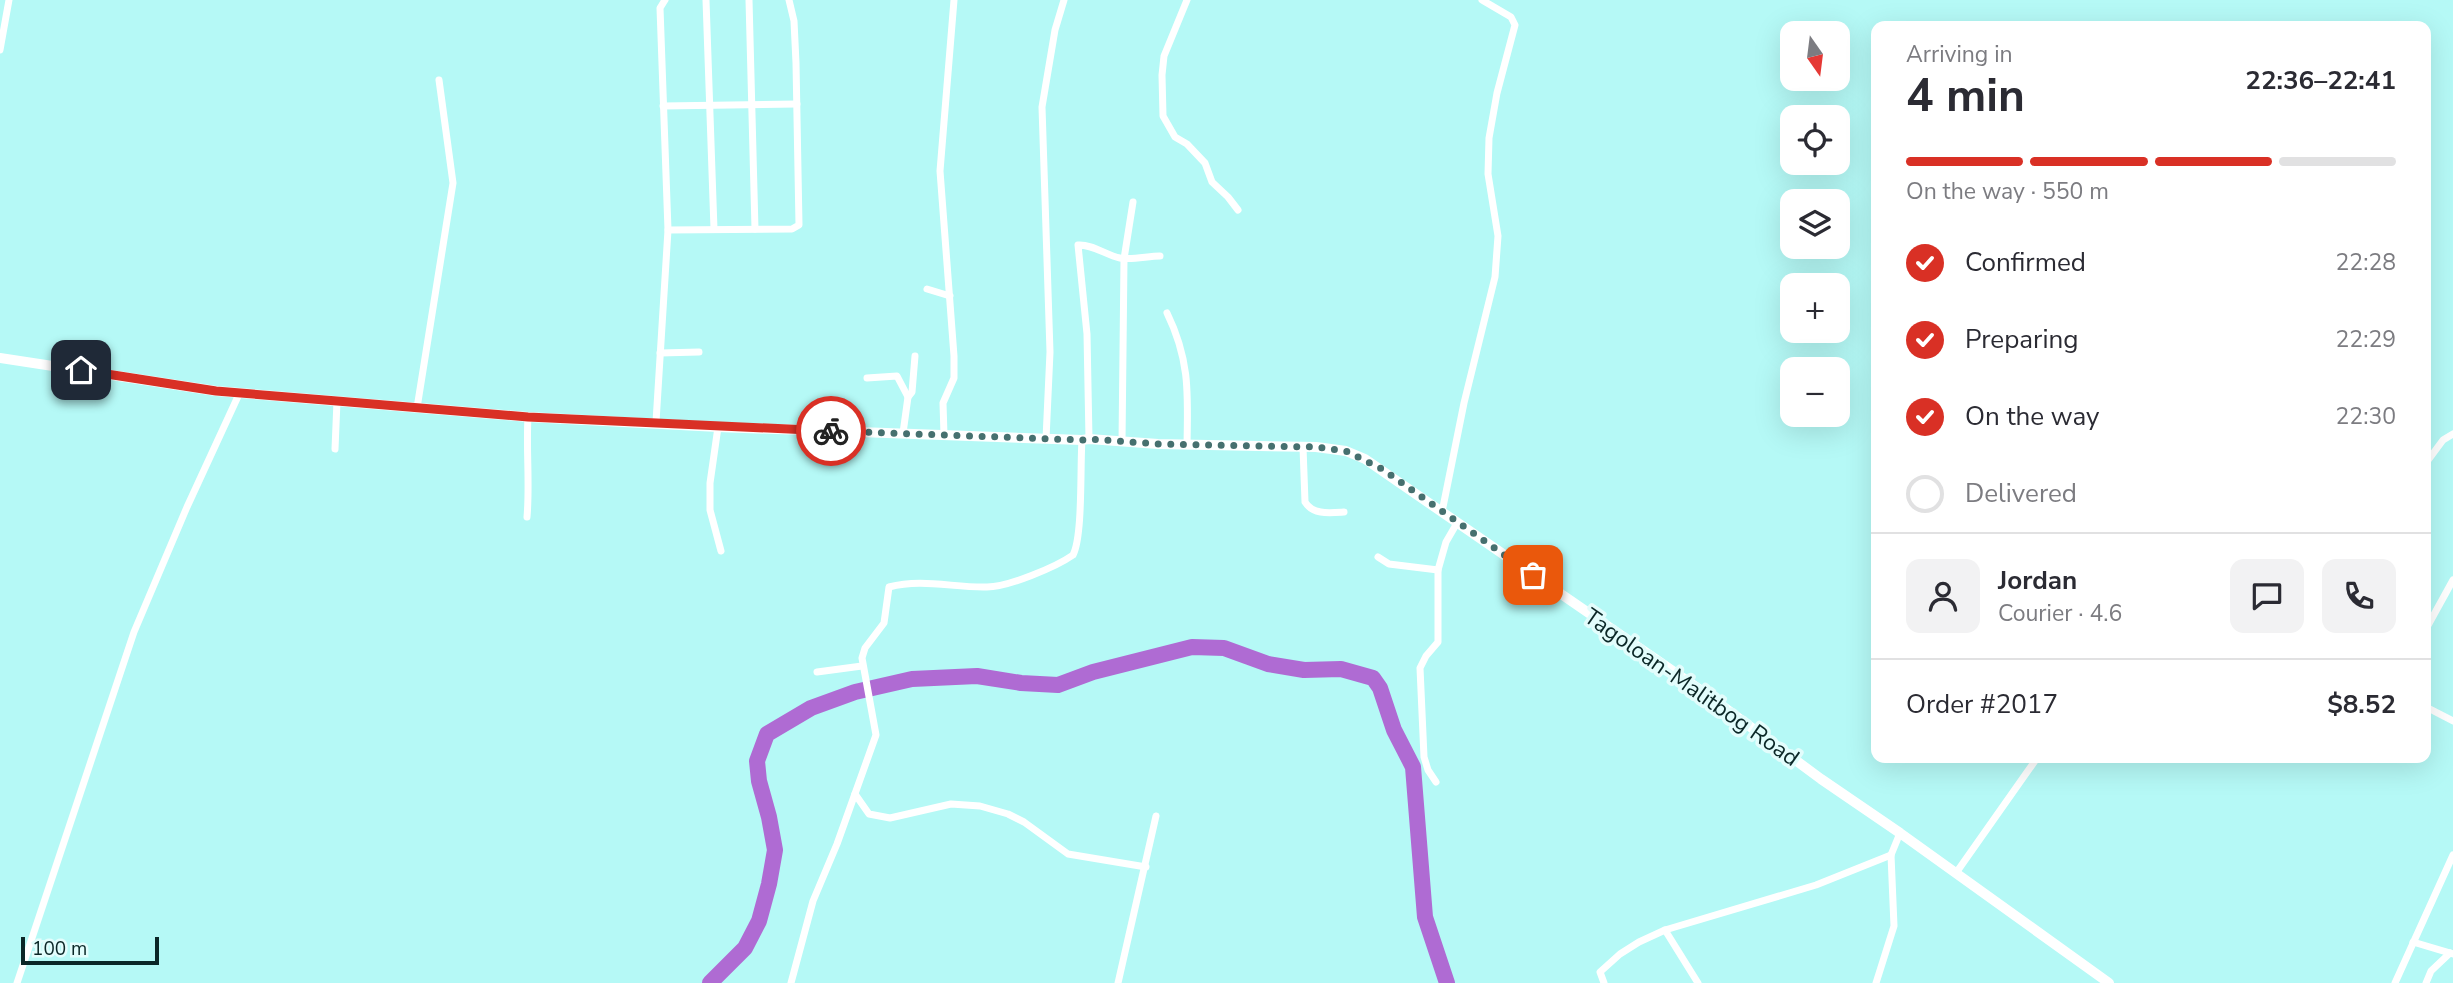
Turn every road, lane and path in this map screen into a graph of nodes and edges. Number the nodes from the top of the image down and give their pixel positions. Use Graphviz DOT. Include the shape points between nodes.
graph roads {
  1 [pos="9,0"];
  2 [pos="665,0"];
  3 [pos="706,0"];
  4 [pos="749,0"];
  5 [pos="789,0"];
  6 [pos="954,0"];
  7 [pos="1064,0"];
  8 [pos="1187,0"];
  9 [pos="1482,0"];
  10 [pos="0,50"];
  11 [pos="439,80"];
  12 [pos="752,104"];
  13 [pos="797,104"];
  14 [pos="710,105"];
  15 [pos="663,106"];
  16 [pos="1133,202"];
  17 [pos="1238,210"];
  18 [pos="714,229"];
  19 [pos="755,229"];
  20 [pos="668,230"];
  21 [pos="1160,256"];
  22 [pos="1124,259"];
  23 [pos="928,289"];
  24 [pos="950,296"];
  25 [pos="1167,313"];
  26 [pos="699,352"];
  27 [pos="660,353"];
  28 [pos="915,356"];
  29 [pos="0,358"];
  30 [pos="867,378"];
  31 [pos="240,392"];
  32 [pos="908,397"];
  33 [pos="337,401"];
  34 [pos="417,408"];
  35 [pos="528,417"];
  36 [pos="656,422"];
  37 [pos="718,427"];
  38 [pos="903,433"];
  39 [pos="944,435"];
  40 [pos="2453,435"];
  41 [pos="1046,439"];
  42 [pos="1086,440"];
  43 [pos="1122,442"];
  44 [pos="1187,444"];
  45 [pos="1303,447"];
  46 [pos="335,449"];
  47 [pos="2431,456"];
  48 [pos="1344,512"];
  49 [pos="1442,512"];
  50 [pos="527,517"];
  51 [pos="1457,523"];
  52 [pos="721,551"];
  53 [pos="1378,557"];
  54 [pos="1438,570"];
  55 [pos="2453,580"];
  56 [pos="2431,620"];
  57 [pos="862,666"];
  58 [pos="817,672"];
  59 [pos="2431,710"];
  60 [pos="2453,721"];
  61 [pos="2033,763"];
  62 [pos="1436,782"];
  63 [pos="855,794"];
  64 [pos="1156,816"];
  65 [pos="1900,833"];
  66 [pos="1891,855"];
  67 [pos="2453,855"];
  68 [pos="1146,867"];
  69 [pos="1956,873"];
  70 [pos="1665,930"];
  71 [pos="2413,942"];
  72 [pos="2452,953"];
  73 [pos="17,983"];
  74 [pos="791,983"];
  75 [pos="1118,983"];
  76 [pos="1604,983"];
  77 [pos="1698,983"];
  78 [pos="1876,983"];
  79 [pos="2109,983"];
  80 [pos="2395,983"];
  81 [pos="2426,983"];
  1 -- 10 [label="street"];
  2 -- 15 [label="street" via="660,8"];
  3 -- 14 [label="street"];
  4 -- 12 [label="street"];
  5 -- 13 [label="street"];
  6 -- 24 [label="street" via="940,172"];
  7 -- 41 [label="street" via="1042,107 1048,244"];
  8 -- 17 [label="street" via="1164,56 1163,116 1169,130 1205,163 1212,182"];
  9 -- 49 [label="street" via="1511,17 1515,25 1489,138 1488,174 1497,236 1495,277"];
  11 -- 34 [label="street" via="453,183"];
  12 -- 13 [label="street"];
  12 -- 14 [label="street"];
  12 -- 19 [label="street"];
  13 -- 19 [label="street" via="799,225"];
  14 -- 15 [label="street"];
  14 -- 18 [label="street"];
  15 -- 20 [label="street"];
  16 -- 22 [label="street"];
  18 -- 19 [label="street"];
  18 -- 20 [label="street"];
  20 -- 27 [label="street"];
  21 -- 22 [label="street"];
  22 -- 42 [label="street" via="1077,245 1087,334"];
  22 -- 43 [label="street"];
  23 -- 24 [label="street"];
  24 -- 39 [label="street" via="954,379 943,403"];
  25 -- 44 [label="street" via="1187,371"];
  26 -- 27 [label="street"];
  27 -- 36 [label="street"];
  28 -- 32 [label="street"];
  29 -- 31 [label="main road, Tagoloan-Malitbog Road"];
  30 -- 32 [label="street" via="897,376"];
  31 -- 33 [label="main road, Tagoloan-Malitbog Road"];
  31 -- 73 [label="street" via="134,632"];
  32 -- 38 [label="street"];
  33 -- 34 [label="main road, Tagoloan-Malitbog Road"];
  33 -- 46 [label="street"];
  34 -- 35 [label="main road, Tagoloan-Malitbog Road"];
  35 -- 36 [label="main road, Tagoloan-Malitbog Road"];
  35 -- 50 [label="street"];
  36 -- 37 [label="main road, Tagoloan-Malitbog Road"];
  37 -- 38 [label="main road, Tagoloan-Malitbog Road"];
  37 -- 52 [label="street" via="710,510"];
  38 -- 39 [label="main road, Tagoloan-Malitbog Road"];
  39 -- 41 [label="main road, Tagoloan-Malitbog Road"];
  40 -- 47 [label="street"];
  41 -- 42 [label="main road, Tagoloan-Malitbog Road"];
  42 -- 43 [label="main road, Tagoloan-Malitbog Road"];
  42 -- 57 [label="street" via="1073,555 1001,586 917,582 889,587 884,623 863,653"];
  43 -- 44 [label="main road, Tagoloan-Malitbog Road"];
  44 -- 45 [label="main road, Tagoloan-Malitbog Road"];
  45 -- 48 [label="street" via="1304,502 1315,511"];
  45 -- 49 [label="main road, Tagoloan-Malitbog Road" via="1365,458"];
  49 -- 51 [label="main road, Tagoloan-Malitbog Road"];
  51 -- 54 [label="street"];
  51 -- 65 [label="main road, Tagoloan-Malitbog Road"];
  53 -- 54 [label="street" via="1389,564"];
  54 -- 62 [label="street" via="1438,642 1422,664 1420,692 1424,757"];
  55 -- 56 [label="street"];
  57 -- 58 [label="street"];
  57 -- 63 [label="street" via="876,735"];
  59 -- 60 [label="street"];
  61 -- 69 [label="street"];
  63 -- 68 [label="street" via="869,814 890,818 951,804 992,808 1024,822 1068,854"];
  63 -- 74 [label="street" via="813,901"];
  64 -- 68 [label="street"];
  65 -- 66 [label="street"];
  65 -- 69 [label="main road, Tagoloan-Malitbog Road"];
  66 -- 70 [label="street" via="1816,885"];
  66 -- 78 [label="street" via="1894,926"];
  67 -- 71 [label="street"];
  68 -- 75 [label="street"];
  69 -- 79 [label="main road, Tagoloan-Malitbog Road"];
  70 -- 76 [label="street" via="1620,954 1600,972"];
  70 -- 77 [label="street"];
  71 -- 72 [label="street"];
  71 -- 80 [label="street"];
  72 -- 81 [label="street" via="2431,971"];
}
